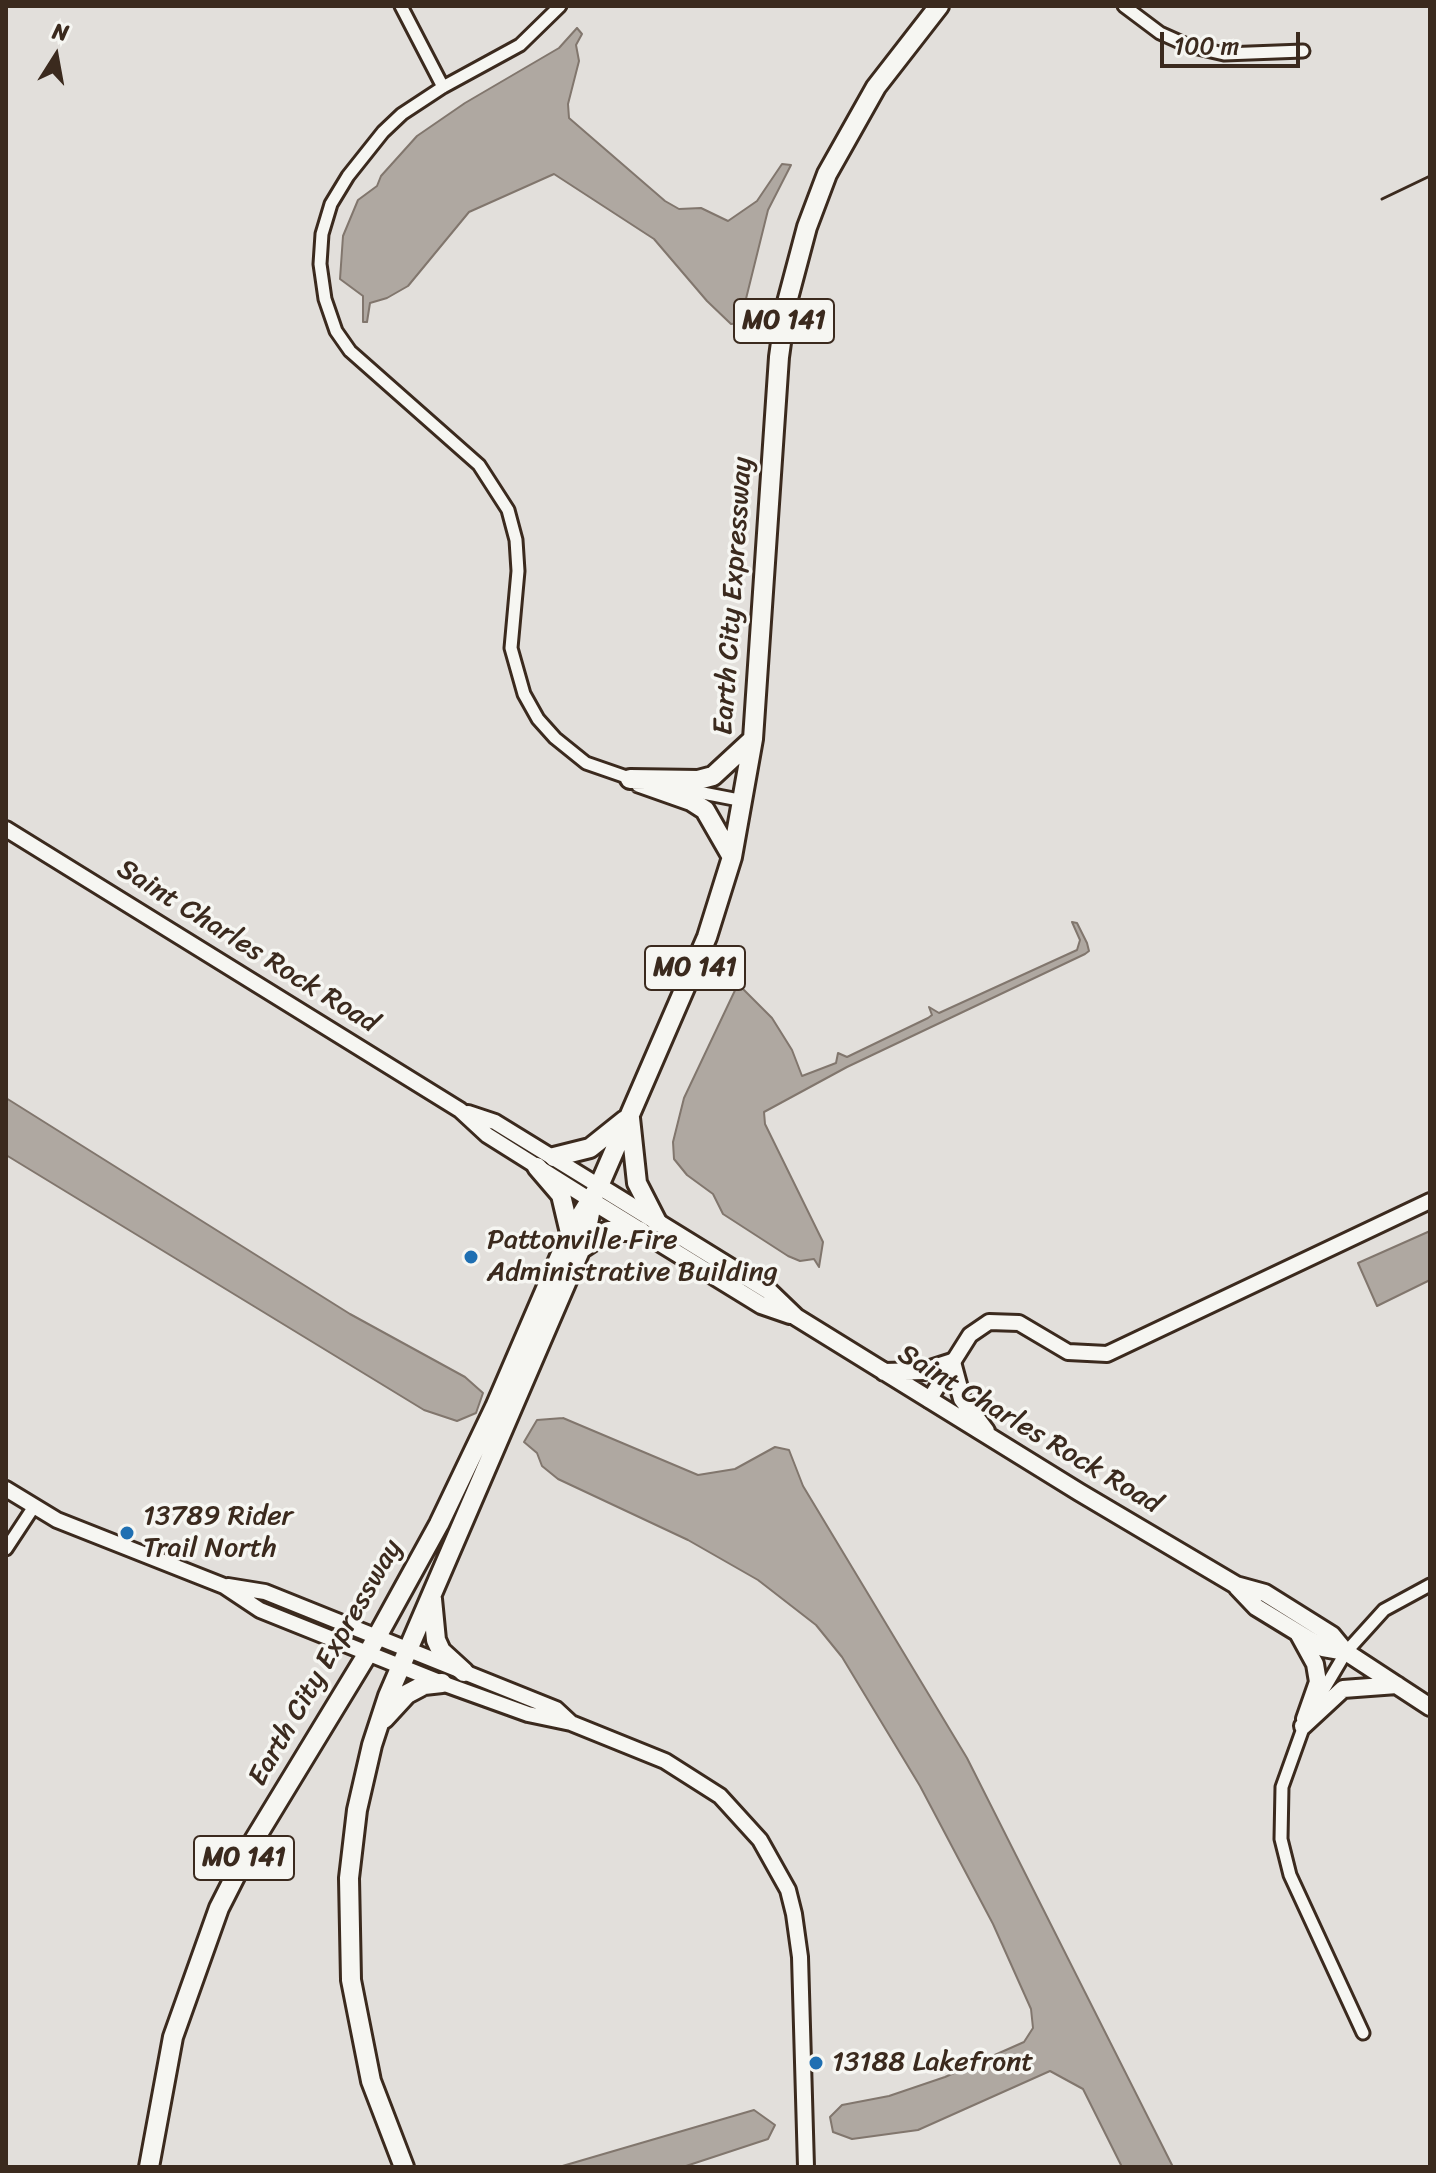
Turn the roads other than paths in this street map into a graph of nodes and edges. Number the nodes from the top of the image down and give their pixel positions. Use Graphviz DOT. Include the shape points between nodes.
graph roads {
  1 [pos="401,6"];
  2 [pos="560,6"];
  3 [pos="939,6"];
  4 [pos="1124,6"];
  5 [pos="1303,51"];
  6 [pos="443,87"];
  7 [pos="753,739"];
  8 [pos="630,779"];
  9 [pos="744,801"];
  10 [pos="6,829"];
  11 [pos="732,857"];
  12 [pos="630,1116"];
  13 [pos="545,1162"];
  14 [pos="596,1193"];
  15 [pos="1430,1201"];
  16 [pos="657,1222"];
  17 [pos="640,1231"];
  18 [pos="576,1241"];
  19 [pos="796,1317"];
  20 [pos="952,1362"];
  21 [pos="884,1372"];
  22 [pos="929,1400"];
  23 [pos="992,1439"];
  24 [pos="6,1489"];
  25 [pos="33,1508"];
  26 [pos="6,1549"];
  27 [pos="1236,1585"];
  28 [pos="1430,1585"];
  29 [pos="432,1592"];
  30 [pos="1297,1632"];
  31 [pos="372,1645"];
  32 [pos="1346,1652"];
  33 [pos="404,1658"];
  34 [pos="464,1672"];
  35 [pos="442,1683"];
  36 [pos="1397,1685"];
  37 [pos="1430,1707"];
  38 [pos="571,1723"];
  39 [pos="1303,1726"];
  40 [pos="377,1727"];
  41 [pos="1363,2033"];
  42 [pos="149,2167"];
  43 [pos="404,2167"];
  44 [pos="806,2167"];
  1 -- 6 [label="street"];
  2 -- 6 [label="street" via="520,45"];
  3 -- 7 [label="highway, Earth City Expressway / MO 141" via="901,50 851,128 827,174 797,261 779,357"];
  4 -- 5 [label="street" via="1160,33 1194,47 1224,54"];
  6 -- 8 [label="street" via="383,132 339,188 322,234 325,299 350,351 479,465 508,510 518,571 511,648 524,694 538,719 586,763"];
  7 -- 8 [label="highway" via="713,776"];
  7 -- 9 [label="highway, Earth City Expressway / MO 141"];
  8 -- 9 [label="street"];
  8 -- 11 [label="highway" via="705,810"];
  9 -- 11 [label="highway, Earth City Expressway / MO 141"];
  10 -- 13 [label="street, Saint Charles Rock Road" via="460,1110 495,1122"];
  11 -- 12 [label="highway, Earth City Expressway / MO 141" via="694,969"];
  12 -- 13 [label="highway" via="590,1148"];
  12 -- 14 [label="highway, Earth City Expressway / MO 141"];
  12 -- 16 [label="highway" via="637,1183"];
  13 -- 14 [label="street, Saint Charles Rock Road"];
  13 -- 18 [label="highway"];
  14 -- 16 [label="main road, Saint Charles Rock Road"];
  14 -- 17 [label="main road, Saint Charles Rock Road"];
  14 -- 18 [label="highway, Earth City Expressway / MO 141"];
  15 -- 20 [label="street" via="1107,1354 1068,1352 1007,1320 979,1327"];
  16 -- 19 [label="main road, Saint Charles Rock Road" via="769,1291"];
  17 -- 18 [label="highway" via="608,1231"];
  17 -- 19 [label="main road, Saint Charles Rock Road" via="761,1305"];
  18 -- 29 [label="highway, Earth City Expressway / MO 141"];
  18 -- 31 [label="highway, Earth City Expressway / MO 141" via="466,1469"];
  19 -- 21 [label="main road, Saint Charles Rock Road"];
  20 -- 21 [label="main road" via="924,1371"];
  20 -- 22 [label="street"];
  20 -- 23 [label="main road" via="962,1399"];
  21 -- 22 [label="main road, Saint Charles Rock Road"];
  22 -- 23 [label="main road, Saint Charles Rock Road"];
  23 -- 27 [label="main road, Saint Charles Rock Road"];
  24 -- 25 [label="street"];
  25 -- 26 [label="street"];
  25 -- 31 [label="street" via="224,1586 265,1592"];
  27 -- 30 [label="main road, Saint Charles Rock Road" via="1256,1607"];
  27 -- 32 [label="main road, Saint Charles Rock Road" via="1265,1593 1332,1635"];
  28 -- 32 [label="street" via="1384,1610"];
  29 -- 33 [label="highway, Earth City Expressway / MO 141"];
  29 -- 34 [label="highway" via="436,1640"];
  30 -- 32 [label="main road, Saint Charles Rock Road" via="1323,1648"];
  30 -- 39 [label="main road" via="1315,1664 1318,1682"];
  31 -- 33 [label="street"];
  31 -- 42 [label="highway, Earth City Expressway / MO 141" via="250,1847 206,1940 173,2037"];
  32 -- 36 [label="main road, Saint Charles Rock Road"];
  32 -- 39 [label="street"];
  33 -- 34 [label="street"];
  33 -- 35 [label="street"];
  33 -- 40 [label="highway, Earth City Expressway / MO 141"];
  34 -- 38 [label="street" via="556,1709"];
  35 -- 38 [label="street" via="528,1714"];
  35 -- 40 [label="highway" via="407,1694"];
  36 -- 37 [label="main road, Saint Charles Rock Road"];
  36 -- 39 [label="main road" via="1343,1689"];
  38 -- 44 [label="street" via="683,1769 738,1812 788,1890 799,1936"];
  39 -- 41 [label="street" via="1282,1787 1281,1839 1290,1875"];
  40 -- 43 [label="highway, Earth City Expressway / MO 141" via="352,1844 349,1946 363,2047"];
}
